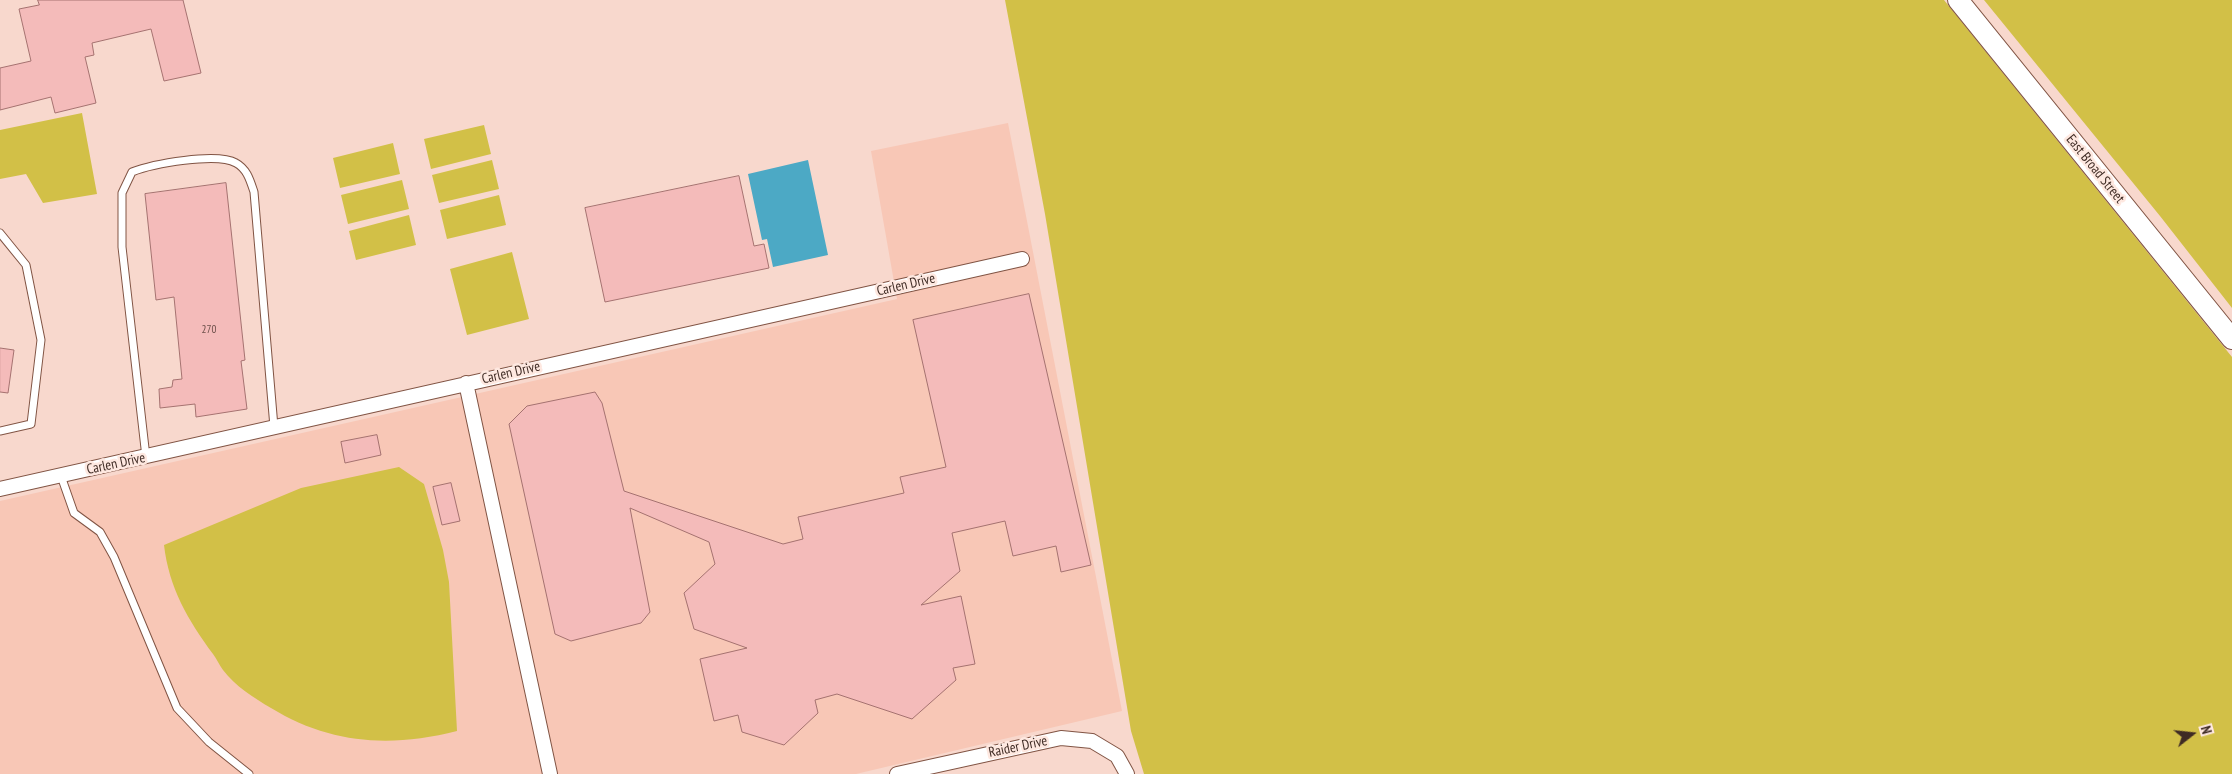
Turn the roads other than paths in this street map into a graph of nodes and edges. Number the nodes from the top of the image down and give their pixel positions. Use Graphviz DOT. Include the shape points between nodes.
graph roads {
  1 [pos="1958,0"];
  2 [pos="0,233"];
  3 [pos="1022,259"];
  4 [pos="2232,339"];
  5 [pos="466,383"];
  6 [pos="274,426"];
  7 [pos="0,431"];
  8 [pos="146,458"];
  9 [pos="61,476"];
  10 [pos="0,489"];
  11 [pos="249,774"];
  12 [pos="550,774"];
  13 [pos="897,774"];
  14 [pos="1128,774"];
  1 -- 4 [label="street, East Broad Street"];
  2 -- 7 [label="lane" via="26,265 41,340 31,424"];
  3 -- 5 [label="street, Carlen Drive"];
  5 -- 6 [label="street, Carlen Drive"];
  5 -- 12 [label="street"];
  6 -- 8 [label="street, Carlen Drive"];
  6 -- 8 [label="lane" via="254,192 249,175 237,163 222,158 150,165 132,172 122,193 122,247"];
  8 -- 9 [label="street, Carlen Drive"];
  9 -- 10 [label="street, Carlen Drive"];
  9 -- 11 [label="lane" via="74,513 100,532 114,557 177,708 209,742"];
  13 -- 14 [label="street, Raider Drive" via="1061,738 1092,741 1117,756"];
}
